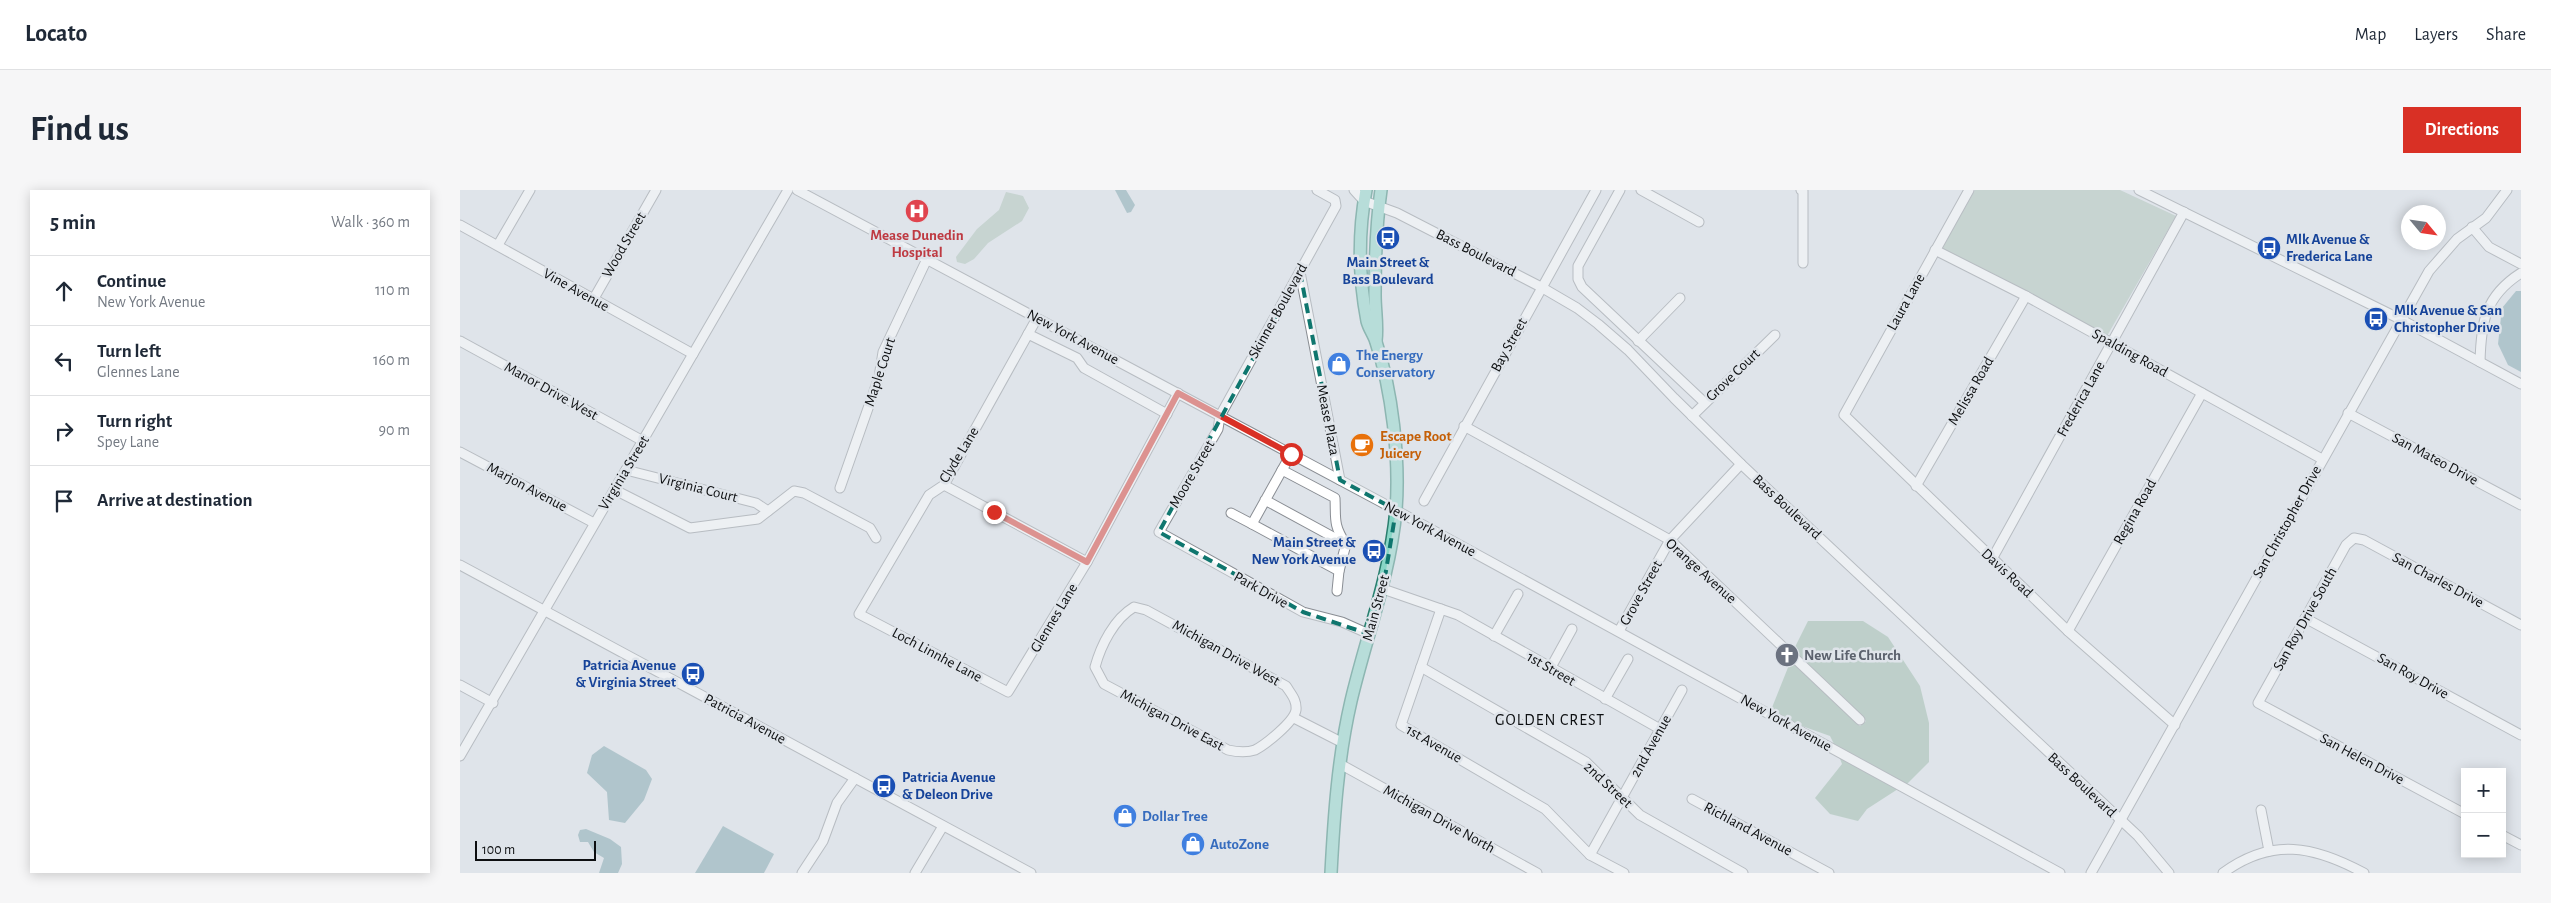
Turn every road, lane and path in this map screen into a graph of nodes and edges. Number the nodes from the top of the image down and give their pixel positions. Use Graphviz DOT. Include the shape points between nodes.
graph roads {
  1 [pos="530,190"];
  2 [pos="656,190"];
  3 [pos="788,190"];
  4 [pos="798,190"];
  5 [pos="1317,190"];
  6 [pos="1354,190"];
  7 [pos="1382,190"];
  8 [pos="1596,190"];
  9 [pos="1620,190"];
  10 [pos="1641,190"];
  11 [pos="1802,190"];
  12 [pos="1969,190"];
  13 [pos="2139,190"];
  14 [pos="2507,190"];
  15 [pos="1363,194"];
  16 [pos="1379,206"];
  17 [pos="2184,212"];
  18 [pos="1699,222"];
  19 [pos="460,225"];
  20 [pos="2472,228"];
  21 [pos="498,246"];
  22 [pos="1936,250"];
  23 [pos="927,259"];
  24 [pos="1803,263"];
  25 [pos="2521,264"];
  26 [pos="1300,272"];
  27 [pos="2521,273"];
  28 [pos="1541,287"];
  29 [pos="2026,296"];
  30 [pos="1680,298"];
  31 [pos="593,300"];
  32 [pos="1037,318"];
  33 [pos="2402,320"];
  34 [pos="1028,334"];
  35 [pos="1775,335"];
  36 [pos="460,341"];
  37 [pos="1638,341"];
  38 [pos="1376,342"];
  39 [pos="2111,343"];
  40 [pos="693,354"];
  41 [pos="2480,362"];
  42 [pos="2521,384"];
  43 [pos="2202,392"];
  44 [pos="1178,393"];
  45 [pos="1705,403"];
  46 [pos="2348,413"];
  47 [pos="1167,414"];
  48 [pos="1844,414"];
  49 [pos="1220,416"];
  50 [pos="1692,416"];
  51 [pos="1464,426"];
  52 [pos="643,441"];
  53 [pos="460,452"];
  54 [pos="1291,454"];
  55 [pos="2322,459"];
  56 [pos="1741,464"];
  57 [pos="626,470"];
  58 [pos="1282,470"];
  59 [pos="1340,480"];
  60 [pos="944,485"];
  61 [pos="1916,486"];
  62 [pos="840,488"];
  63 [pos="615,490"];
  64 [pos="1265,500"];
  65 [pos="1424,501"];
  66 [pos="2521,505"];
  67 [pos="1396,510"];
  68 [pos="768,511"];
  69 [pos="1231,513"];
  70 [pos="594,523"];
  71 [pos="1252,524"];
  72 [pos="1159,532"];
  73 [pos="876,538"];
  74 [pos="2354,538"];
  75 [pos="1670,540"];
  76 [pos="1346,544"];
  77 [pos="1992,559"];
  78 [pos="1087,562"];
  79 [pos="460,565"];
  80 [pos="1339,571"];
  81 [pos="1383,589"];
  82 [pos="1337,590"];
  83 [pos="1518,594"];
  84 [pos="1441,609"];
  85 [pos="544,611"];
  86 [pos="859,614"];
  87 [pos="2305,618"];
  88 [pos="2521,625"];
  89 [pos="1572,629"];
  90 [pos="1619,631"];
  91 [pos="2068,631"];
  92 [pos="1369,634"];
  93 [pos="1494,636"];
  94 [pos="1628,659"];
  95 [pos="1421,667"];
  96 [pos="1550,669"];
  97 [pos="1014,684"];
  98 [pos="1104,684"];
  99 [pos="460,685"];
  100 [pos="1682,690"];
  101 [pos="1605,699"];
  102 [pos="493,703"];
  103 [pos="2258,703"];
  104 [pos="1294,718"];
  105 [pos="1860,720"];
  106 [pos="2175,725"];
  107 [pos="1660,730"];
  108 [pos="2521,735"];
  109 [pos="1343,743"];
  110 [pos="460,756"];
  111 [pos="1340,764"];
  112 [pos="855,778"];
  113 [pos="1622,797"];
  114 [pos="1692,799"];
  115 [pos="2261,810"];
  116 [pos="2463,813"];
  117 [pos="2121,822"];
  118 [pos="943,826"];
  119 [pos="2506,837"];
  120 [pos="2521,845"];
  121 [pos="2269,851"];
  122 [pos="1590,854"];
  123 [pos="1019,870"];
  124 [pos="802,873"];
  125 [pos="915,873"];
  126 [pos="1031,873"];
  127 [pos="1331,873"];
  128 [pos="1537,873"];
  129 [pos="1624,873"];
  130 [pos="1743,873"];
  131 [pos="1829,873"];
  132 [pos="2060,873"];
  133 [pos="2091,873"];
  134 [pos="2169,873"];
  135 [pos="2223,873"];
  136 [pos="2364,873"];
  1 -- 21 [label="street"];
  2 -- 31 [label="street, Wood Street"];
  3 -- 40 [label="street, Virginia Street"];
  4 -- 23 [label="street, New York Avenue"];
  5 -- 26 [label="street, Skinner Boulevard" via="1335,200 1336,206"];
  6 -- 15 [label="street"];
  7 -- 16 [label="main road"];
  8 -- 28 [label="street, Bay Street"];
  9 -- 37 [label="street" via="1578,266 1578,279 1582,287"];
  10 -- 18 [label="street"];
  11 -- 24 [label="street"];
  12 -- 22 [label="street, Laura Lane"];
  13 -- 17 [label="street"];
  14 -- 20 [label="street, San Christopher Drive" via="2486,218"];
  15 -- 16 [label="street, Bass Boulevard"];
  15 -- 38 [label="main road, Main Street" via="1360,235 1364,301 1368,324"];
  16 -- 28 [label="street, Bass Boulevard"];
  16 -- 38 [label="main road, Main Street" via="1375,246"];
  17 -- 33 [label="street"];
  17 -- 39 [label="street, Frederica Lane"];
  19 -- 21 [label="street, Vine Avenue"];
  20 -- 25 [label="street" via="2489,247"];
  20 -- 33 [label="street, San Christopher Drive" via="2441,255"];
  21 -- 31 [label="street, Vine Avenue"];
  22 -- 29 [label="street, Spalding Road"];
  22 -- 48 [label="street, Laura Lane"];
  23 -- 32 [label="street, New York Avenue"];
  23 -- 62 [label="street, Maple Court" via="883,352 879,378"];
  26 -- 49 [label="street, Skinner Boulevard"];
  26 -- 59 [label="street, Mease Plaza"];
  27 -- 41 [label="street" via="2494,296 2484,315"];
  28 -- 50 [label="street, Bass Boulevard" via="1598,324"];
  28 -- 51 [label="street, Bay Street"];
  29 -- 39 [label="street, Spalding Road"];
  29 -- 61 [label="street, Melissa Road"];
  30 -- 37 [label="street"];
  31 -- 40 [label="street, Vine Avenue"];
  32 -- 34 [label="street, Clyde Lane"];
  32 -- 44 [label="street, New York Avenue"];
  33 -- 41 [label="street"];
  33 -- 46 [label="street, San Christopher Drive"];
  34 -- 47 [label="street" via="1077,358 1084,368"];
  34 -- 60 [label="street, Clyde Lane"];
  35 -- 45 [label="street, Grove Court"];
  36 -- 52 [label="street, Manor Drive West"];
  37 -- 45 [label="street"];
  38 -- 67 [label="main road, Main Street" via="1391,412 1397,460"];
  39 -- 43 [label="street, Spalding Road"];
  39 -- 77 [label="street, Frederica Lane"];
  40 -- 52 [label="street, Virginia Street"];
  41 -- 42 [label="street"];
  43 -- 55 [label="street, Spalding Road"];
  43 -- 91 [label="street, Regina Road"];
  44 -- 47 [label="street, Glennes Lane"];
  44 -- 49 [label="street, New York Avenue"];
  45 -- 50 [label="street, Grove Court"];
  46 -- 55 [label="street, San Christopher Drive"];
  46 -- 66 [label="street, San Mateo Drive"];
  47 -- 78 [label="street, Glennes Lane"];
  48 -- 61 [label="street, Davis Road"];
  49 -- 54 [label="street, New York Avenue"];
  49 -- 72 [label="street, Moore Street" via="1218,428"];
  50 -- 56 [label="street, Bass Boulevard"];
  51 -- 65 [label="street, Bay Street"];
  51 -- 75 [label="street, Orange Avenue"];
  52 -- 57 [label="street, Virginia Street"];
  53 -- 70 [label="street, Marjon Avenue"];
  54 -- 58 [label="street"];
  54 -- 59 [label="street, New York Avenue"];
  55 -- 106 [label="street, San Christopher Drive"];
  56 -- 75 [label="street, Grove Street"];
  56 -- 117 [label="street, Bass Boulevard"];
  57 -- 63 [label="street, Virginia Street"];
  57 -- 68 [label="street, Virginia Court" via="756,503"];
  58 -- 64 [label="street"];
  58 -- 76 [label="street" via="1334,498 1333,517"];
  59 -- 67 [label="street, New York Avenue"];
  60 -- 78 [label="street"];
  60 -- 86 [label="street, Clyde Lane" via="929,495"];
  61 -- 77 [label="street, Davis Road"];
  63 -- 68 [label="street, Virginia Court" via="690,528 758,519"];
  63 -- 70 [label="street, Virginia Street"];
  64 -- 71 [label="street"];
  64 -- 76 [label="street"];
  67 -- 81 [label="main road, Main Street"];
  67 -- 90 [label="street, New York Avenue"];
  68 -- 73 [label="street, Virginia Court" via="794,491 804,493 870,528"];
  69 -- 71 [label="street"];
  70 -- 85 [label="street, Virginia Street"];
  71 -- 80 [label="street"];
  72 -- 92 [label="street, Park Drive" via="1303,612 1342,622"];
  74 -- 87 [label="street, San Roy Drive South" via="2346,545"];
  74 -- 88 [label="street, San Charles Drive" via="2364,540"];
  75 -- 90 [label="street, Grove Street"];
  75 -- 105 [label="street, Orange Avenue"];
  76 -- 80 [label="street"];
  77 -- 91 [label="street, Davis Road"];
  78 -- 97 [label="street, Glennes Lane"];
  79 -- 85 [label="street, Patricia Avenue"];
  80 -- 82 [label="street"];
  81 -- 84 [label="street"];
  81 -- 92 [label="main road, Main Street"];
  83 -- 93 [label="street"];
  84 -- 93 [label="street, 1st Street"];
  84 -- 95 [label="street, 1st Avenue"];
  85 -- 102 [label="street, Virginia Street"];
  85 -- 112 [label="street, Patricia Avenue"];
  86 -- 97 [label="street, Loch Linnhe Lane" via="1008,692"];
  87 -- 103 [label="street, San Roy Drive South"];
  87 -- 108 [label="street, San Roy Drive"];
  89 -- 96 [label="street"];
  90 -- 132 [label="street, New York Avenue"];
  91 -- 106 [label="street, Davis Road"];
  92 -- 109 [label="main road, Main Street"];
  93 -- 96 [label="street, 1st Street"];
  94 -- 101 [label="street"];
  95 -- 113 [label="street, 2nd Street" via="1586,762"];
  95 -- 122 [label="street, 1st Avenue" via="1401,726 1545,809"];
  96 -- 101 [label="street, 1st Street"];
  98 -- 104 [label="street, Michigan Drive East" via="1228,750 1242,753 1255,750"];
  98 -- 104 [label="street, Michigan Drive West" via="1095,667 1098,656 1114,627 1134,607 1146,610 1286,686 1294,698"];
  99 -- 102 [label="street"];
  100 -- 107 [label="street, 2nd Avenue"];
  101 -- 107 [label="street, 1st Street"];
  102 -- 110 [label="street, Virginia Street"];
  103 -- 116 [label="street, San Helen Drive"];
  104 -- 109 [label="street"];
  106 -- 117 [label="street, San Christopher Drive"];
  107 -- 113 [label="street, 2nd Avenue"];
  109 -- 111 [label="main road, Main Street"];
  111 -- 127 [label="main road, Main Street"];
  111 -- 128 [label="street, Michigan Drive North"];
  112 -- 118 [label="street, Patricia Avenue"];
  112 -- 124 [label="street" via="837,803 823,841"];
  113 -- 122 [label="street, 2nd Avenue"];
  113 -- 130 [label="street, 2nd Street" via="1640,815"];
  114 -- 131 [label="street, Richland Avenue"];
  115 -- 121 [label="street"];
  117 -- 133 [label="street, San Christopher Drive"];
  117 -- 134 [label="street, Bass Boulevard" via="2138,836"];
  118 -- 123 [label="street, Patricia Avenue"];
  118 -- 125 [label="street"];
  119 -- 120 [label="street"];
  121 -- 135 [label="street" via="2252,856"];
  121 -- 136 [label="street" via="2305,849 2325,854"];
  122 -- 129 [label="street"];
  123 -- 126 [label="street, Patricia Avenue"];
}
